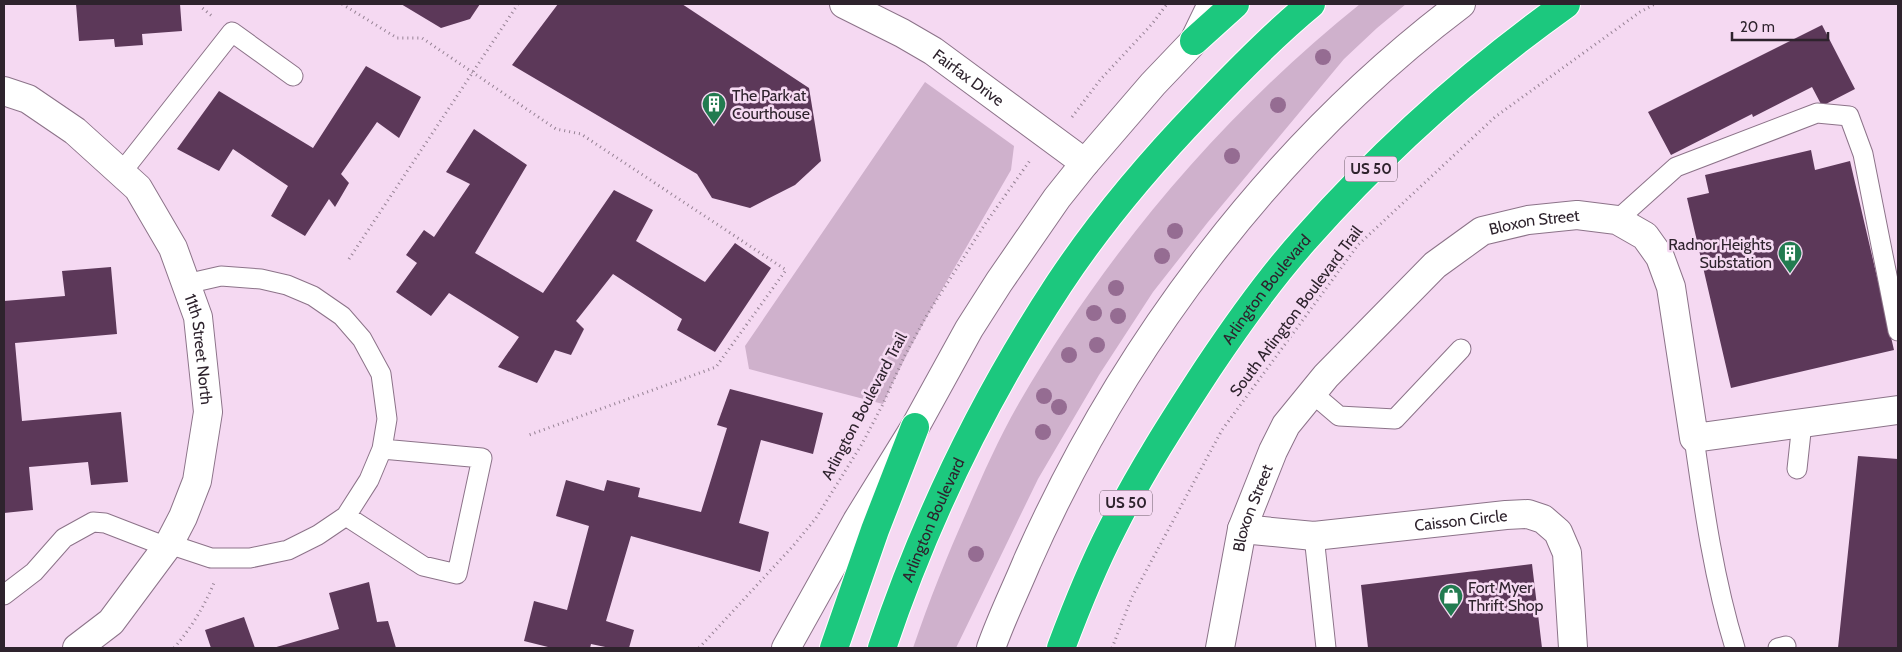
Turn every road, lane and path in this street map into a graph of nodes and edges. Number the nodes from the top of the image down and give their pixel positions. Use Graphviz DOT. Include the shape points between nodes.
graph roads {
  1 [pos="342,4"];
  2 [pos="518,4"];
  3 [pos="844,4"];
  4 [pos="1167,4"];
  5 [pos="1212,4"];
  6 [pos="1235,4"];
  7 [pos="1311,4"];
  8 [pos="1461,4"];
  9 [pos="1566,4"];
  10 [pos="1655,4"];
  11 [pos="1194,41"];
  12 [pos="473,73"];
  13 [pos="293,76"];
  14 [pos="4,91"];
  15 [pos="1074,115"];
  16 [pos="1030,160"];
  17 [pos="1085,163"];
  18 [pos="121,173"];
  19 [pos="1617,220"];
  20 [pos="349,259"];
  21 [pos="186,284"];
  22 [pos="1898,331"];
  23 [pos="1462,349"];
  24 [pos="1312,393"];
  25 [pos="1898,410"];
  26 [pos="1802,423"];
  27 [pos="915,428"];
  28 [pos="529,436"];
  29 [pos="1694,438"];
  30 [pos="382,449"];
  31 [pos="1797,470"];
  32 [pos="346,516"];
  33 [pos="1242,529"];
  34 [pos="1314,536"];
  35 [pos="168,546"];
  36 [pos="215,580"];
  37 [pos="4,595"];
  38 [pos="77,648"];
  39 [pos="174,648"];
  40 [pos="699,648"];
  41 [pos="786,648"];
  42 [pos="834,648"];
  43 [pos="882,648"];
  44 [pos="991,648"];
  45 [pos="1060,648"];
  46 [pos="1112,648"];
  47 [pos="1220,648"];
  48 [pos="1326,648"];
  49 [pos="1573,648"];
  50 [pos="1735,648"];
  1 -- 12 [label="path" via="396,38 422,38"];
  2 -- 12 [label="path"];
  3 -- 17 [label="street, Fairfax Drive" via="933,51"];
  4 -- 15 [label="path" via="1094,87"];
  5 -- 11 [label="street"];
  6 -- 11 [label="highway"];
  7 -- 43 [label="highway, Arlington Boulevard" via="1261,48 1172,140 1131,187 1060,283 997,386 948,481 919,546"];
  8 -- 44 [label="street" via="1397,57 1304,146 1235,225 1175,304 1083,448 1034,547"];
  9 -- 45 [label="highway, Arlington Boulevard / US 50" via="1474,74 1390,149 1311,232 1269,283 1234,329 1140,476 1087,583"];
  10 -- 46 [label="path, South Arlington Boulevard Trail" via="1495,117 1358,244 1222,430 1132,597"];
  11 -- 17 [label="street"];
  12 -- 20 [label="path"];
  12 -- 28 [label="path" via="556,129 581,134 786,270 716,367"];
  13 -- 18 [label="lane" via="232,32"];
  14 -- 18 [label="street, 11th Street North" via="28,99 75,131"];
  16 -- 40 [label="path, Arlington Boulevard Trail" via="927,315 862,444 816,518"];
  17 -- 27 [label="street" via="999,282 969,329"];
  18 -- 21 [label="street, 11th Street North" via="138,188 168,239"];
  19 -- 22 [label="lane" via="1676,167 1817,113 1849,116 1863,154"];
  19 -- 24 [label="street, Bloxon Street" via="1577,215 1528,220 1482,231 1435,265"];
  19 -- 29 [label="street, Bloxon Street" via="1645,236 1660,257 1671,287"];
  21 -- 30 [label="lane" via="221,276 261,278 312,296 342,316 362,339 381,374 386,419"];
  21 -- 35 [label="street, 11th Street North" via="198,317 208,412 197,481"];
  23 -- 24 [label="lane" via="1395,420 1339,416"];
  24 -- 33 [label="street, Bloxon Street" via="1286,425"];
  25 -- 26 [label="street"];
  26 -- 29 [label="street"];
  26 -- 31 [label="lane"];
  27 -- 41 [label="street"];
  27 -- 42 [label="highway" via="860,570"];
  29 -- 50 [label="lane" via="1724,614"];
  30 -- 32 [label="lane" via="370,480"];
  30 -- 32 [label="lane" via="482,458 457,574 423,566"];
  32 -- 35 [label="lane" via="288,550 250,558 211,558"];
  33 -- 34 [label="street, Caisson Circle"];
  33 -- 47 [label="street, Bloxon Street"];
  34 -- 48 [label="lane"];
  34 -- 49 [label="street, Caisson Circle" via="1506,515 1528,514 1543,520 1558,532 1567,553"];
  35 -- 37 [label="lane" via="114,526 93,522 64,538 34,572"];
  35 -- 38 [label="street, 11th Street North" via="111,622"];
  36 -- 39 [label="path" via="204,606"];
}
